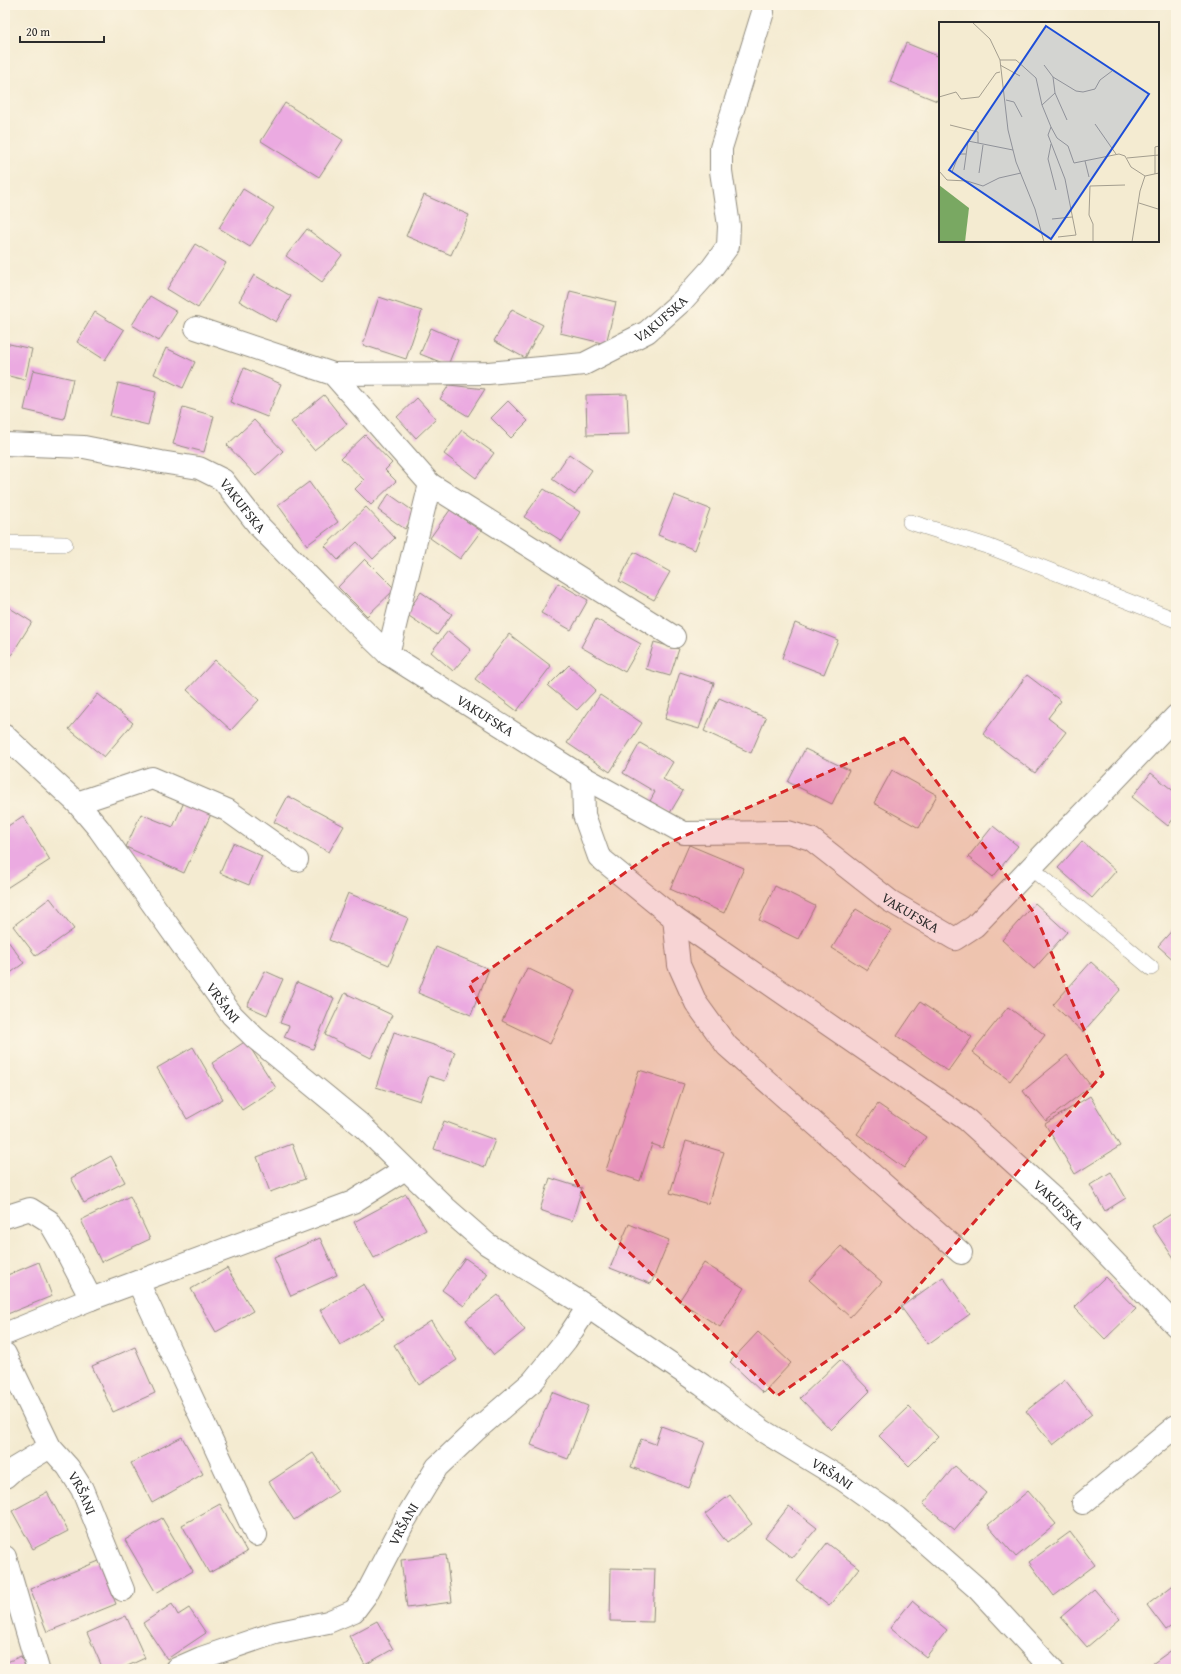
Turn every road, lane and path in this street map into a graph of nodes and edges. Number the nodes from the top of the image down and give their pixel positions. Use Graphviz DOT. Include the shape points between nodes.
graph roads {
  1 [pos="763,12"];
  2 [pos="196,328"];
  3 [pos="333,374"];
  4 [pos="5,444"];
  5 [pos="430,484"];
  6 [pos="910,522"];
  7 [pos="5,543"];
  8 [pos="65,544"];
  9 [pos="1176,620"];
  10 [pos="674,638"];
  11 [pos="388,654"];
  12 [pos="1176,716"];
  13 [pos="5,736"];
  14 [pos="583,777"];
  15 [pos="77,803"];
  16 [pos="297,860"];
  17 [pos="1031,868"];
  18 [pos="674,918"];
  19 [pos="1151,968"];
  20 [pos="405,1169"];
  21 [pos="5,1217"];
  22 [pos="961,1254"];
  23 [pos="138,1282"];
  24 [pos="91,1299"];
  25 [pos="588,1307"];
  26 [pos="1176,1326"];
  27 [pos="5,1334"];
  28 [pos="5,1354"];
  29 [pos="1176,1426"];
  30 [pos="50,1447"];
  31 [pos="5,1477"];
  32 [pos="1083,1504"];
  33 [pos="256,1535"];
  34 [pos="5,1557"];
  35 [pos="123,1590"];
  36 [pos="38,1669"];
  37 [pos="176,1669"];
  38 [pos="1052,1669"];
  1 -- 3 [label="street, VAKUFSKA" via="721,148 721,171 729,226 728,246 682,301 647,332 584,364 488,373"];
  2 -- 3 [label="street, VAKUFSKA"];
  3 -- 5 [label="street"];
  4 -- 11 [label="street, VAKUFSKA" via="84,447 199,468 223,480 259,526"];
  5 -- 10 [label="street"];
  5 -- 11 [label="street"];
  6 -- 9 [label="lane" via="990,547"];
  7 -- 8 [label="lane"];
  11 -- 14 [label="street, VAKUFSKA"];
  12 -- 17 [label="street, VAKUFSKA"];
  13 -- 15 [label="street, VRŠANI"];
  14 -- 17 [label="street, VAKUFSKA" via="684,833 788,832 812,839 890,901 955,940 975,926"];
  14 -- 18 [label="street, VAKUFSKA" via="584,815 600,857"];
  15 -- 16 [label="street" via="152,778 227,810"];
  15 -- 20 [label="street, VRŠANI" via="99,829 232,1015 255,1038 361,1126"];
  17 -- 19 [label="lane"];
  18 -- 22 [label="street" via="678,965 696,1003 727,1046"];
  18 -- 26 [label="street, VAKUFSKA" via="967,1120 1055,1200"];
  20 -- 23 [label="street" via="353,1202"];
  20 -- 25 [label="street, VRŠANI" via="487,1244"];
  21 -- 24 [label="street" via="30,1209 49,1221"];
  23 -- 24 [label="street"];
  23 -- 33 [label="street"];
  24 -- 27 [label="street"];
  25 -- 37 [label="street, VRŠANI" via="534,1381 437,1467 405,1520 366,1595 354,1611 328,1622 275,1632"];
  25 -- 38 [label="street, VRŠANI" via="702,1385 763,1431 842,1479 896,1517 978,1589"];
  28 -- 30 [label="street, VRŠANI"];
  29 -- 32 [label="street"];
  30 -- 31 [label="street"];
  30 -- 35 [label="street, VRŠANI" via="68,1467 82,1489"];
  34 -- 36 [label="street"];
}
